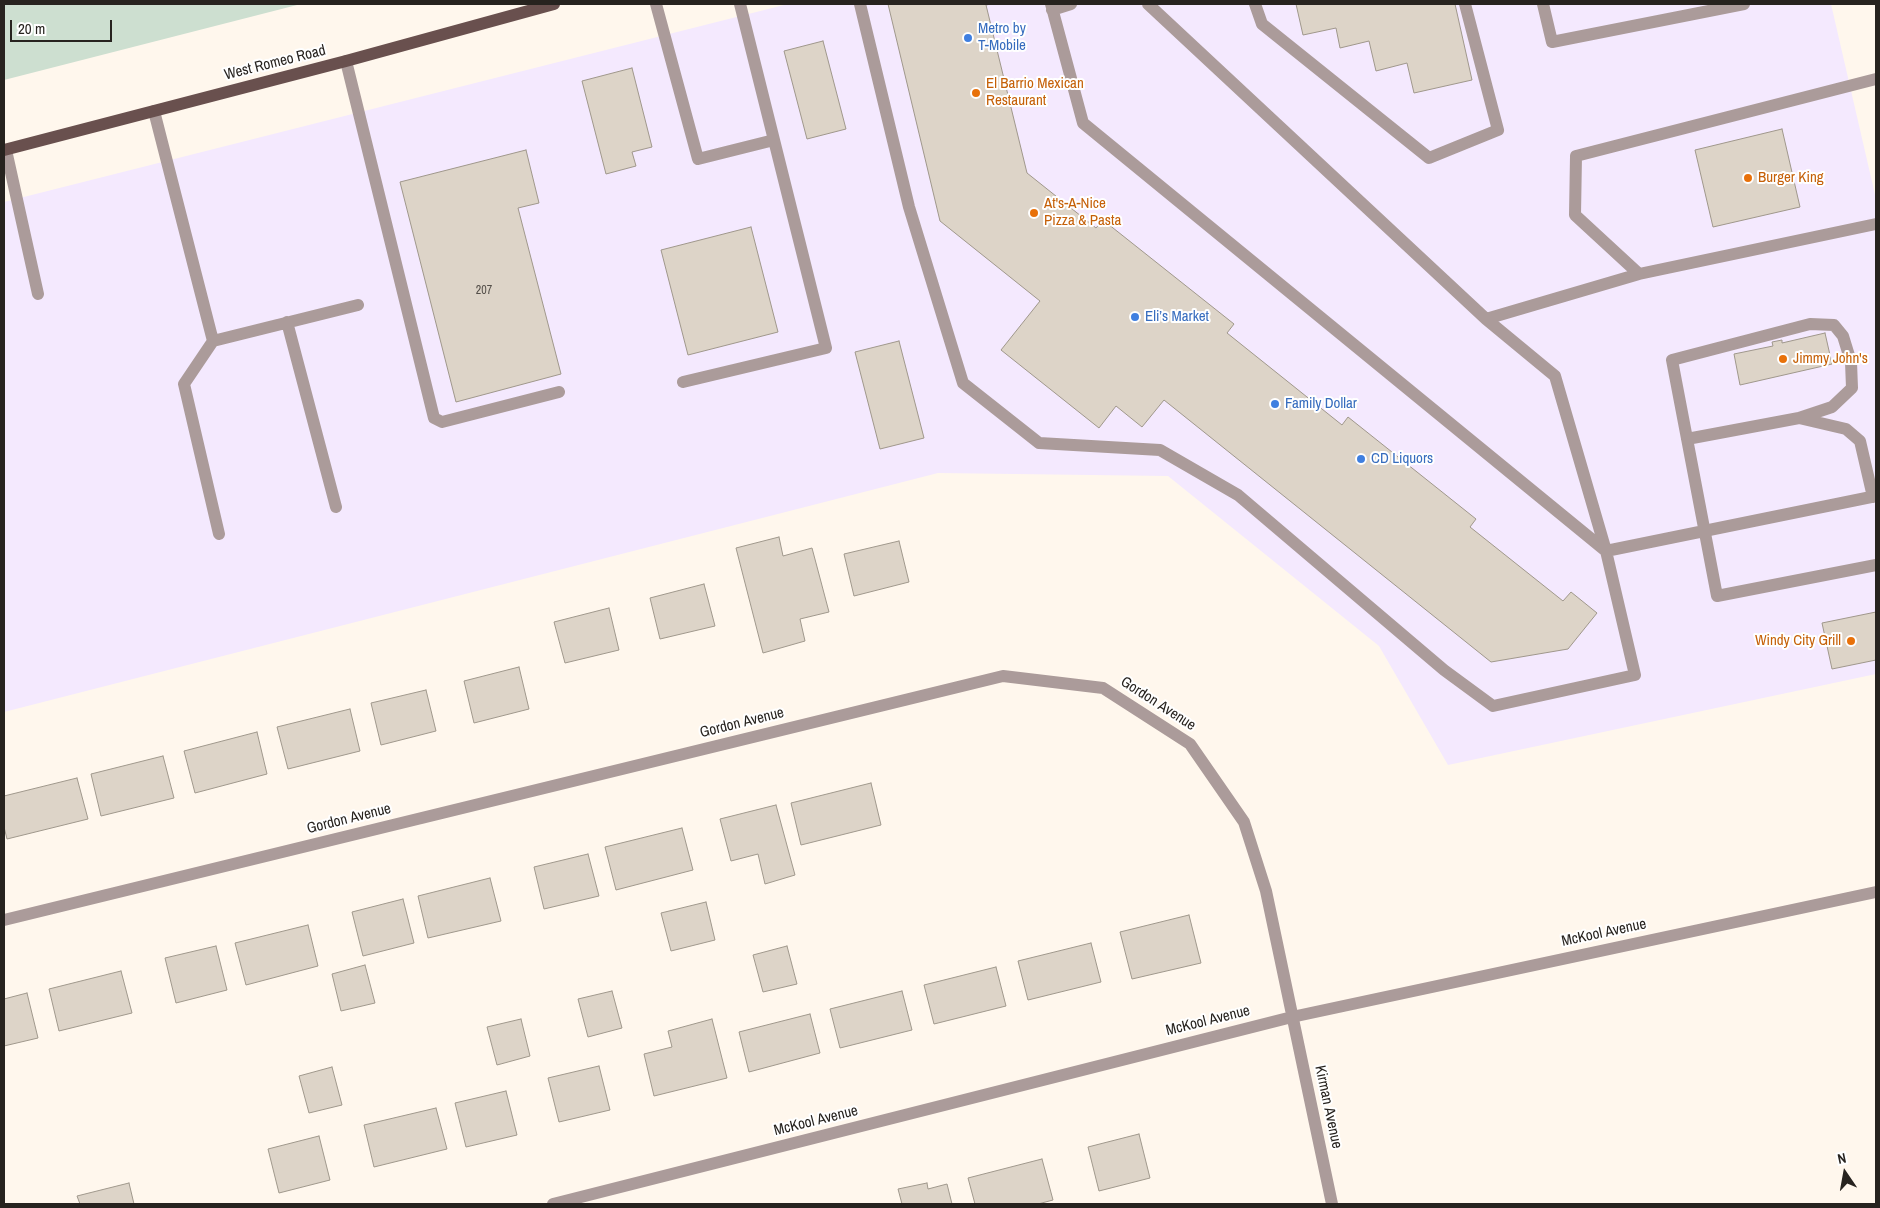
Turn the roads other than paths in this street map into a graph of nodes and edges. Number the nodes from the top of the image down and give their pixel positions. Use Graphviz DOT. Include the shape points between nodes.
graph roads {
  1 [pos="554,4"];
  2 [pos="656,4"];
  3 [pos="740,4"];
  4 [pos="860,4"];
  5 [pos="1071,4"];
  6 [pos="1148,4"];
  7 [pos="1255,4"];
  8 [pos="1465,4"];
  9 [pos="1543,4"];
  10 [pos="1744,4"];
  11 [pos="1052,7"];
  12 [pos="346,61"];
  13 [pos="1876,78"];
  14 [pos="154,111"];
  15 [pos="774,140"];
  16 [pos="5,150"];
  17 [pos="1876,224"];
  18 [pos="1639,274"];
  19 [pos="38,294"];
  20 [pos="358,305"];
  21 [pos="1486,319"];
  22 [pos="287,322"];
  23 [pos="213,340"];
  24 [pos="683,382"];
  25 [pos="559,392"];
  26 [pos="1799,418"];
  27 [pos="1687,439"];
  28 [pos="1874,496"];
  29 [pos="336,507"];
  30 [pos="1704,531"];
  31 [pos="219,534"];
  32 [pos="1606,551"];
  33 [pos="1876,565"];
  34 [pos="1876,892"];
  35 [pos="4,920"];
  36 [pos="1292,1017"];
  37 [pos="553,1204"];
  38 [pos="1332,1204"];
  1 -- 12 [label="main road, West Romeo Road"];
  2 -- 15 [label="street" via="698,159"];
  3 -- 15 [label="street"];
  4 -- 32 [label="street" via="908,207 963,383 1039,443 1160,450 1238,495 1444,670 1493,706 1635,675"];
  5 -- 11 [label="street"];
  6 -- 21 [label="street"];
  7 -- 8 [label="street" via="1262,24 1429,158 1498,130"];
  9 -- 10 [label="street" via="1552,42"];
  11 -- 32 [label="street" via="1083,123"];
  12 -- 14 [label="main road, West Romeo Road"];
  12 -- 25 [label="street" via="434,418 442,422"];
  13 -- 18 [label="street" via="1576,156 1575,215"];
  14 -- 16 [label="main road, West Romeo Road"];
  14 -- 23 [label="street"];
  15 -- 24 [label="street" via="826,348"];
  16 -- 19 [label="street"];
  17 -- 18 [label="street"];
  18 -- 21 [label="street"];
  20 -- 22 [label="street"];
  21 -- 32 [label="street" via="1555,376"];
  22 -- 23 [label="street"];
  22 -- 29 [label="street"];
  23 -- 31 [label="street" via="184,384"];
  26 -- 27 [label="street"];
  26 -- 27 [label="street" via="1832,407 1852,388 1851,362 1843,336 1834,325 1810,324 1672,360"];
  26 -- 28 [label="street" via="1846,429 1860,441"];
  27 -- 30 [label="street"];
  28 -- 30 [label="street"];
  30 -- 32 [label="street"];
  30 -- 33 [label="street" via="1717,596"];
  34 -- 36 [label="street, McKool Avenue"];
  35 -- 36 [label="street, Gordon Avenue" via="1003,676 1103,688 1190,744 1244,822 1266,891"];
  36 -- 37 [label="street, McKool Avenue"];
  36 -- 38 [label="street, Kirman Avenue"];
}
